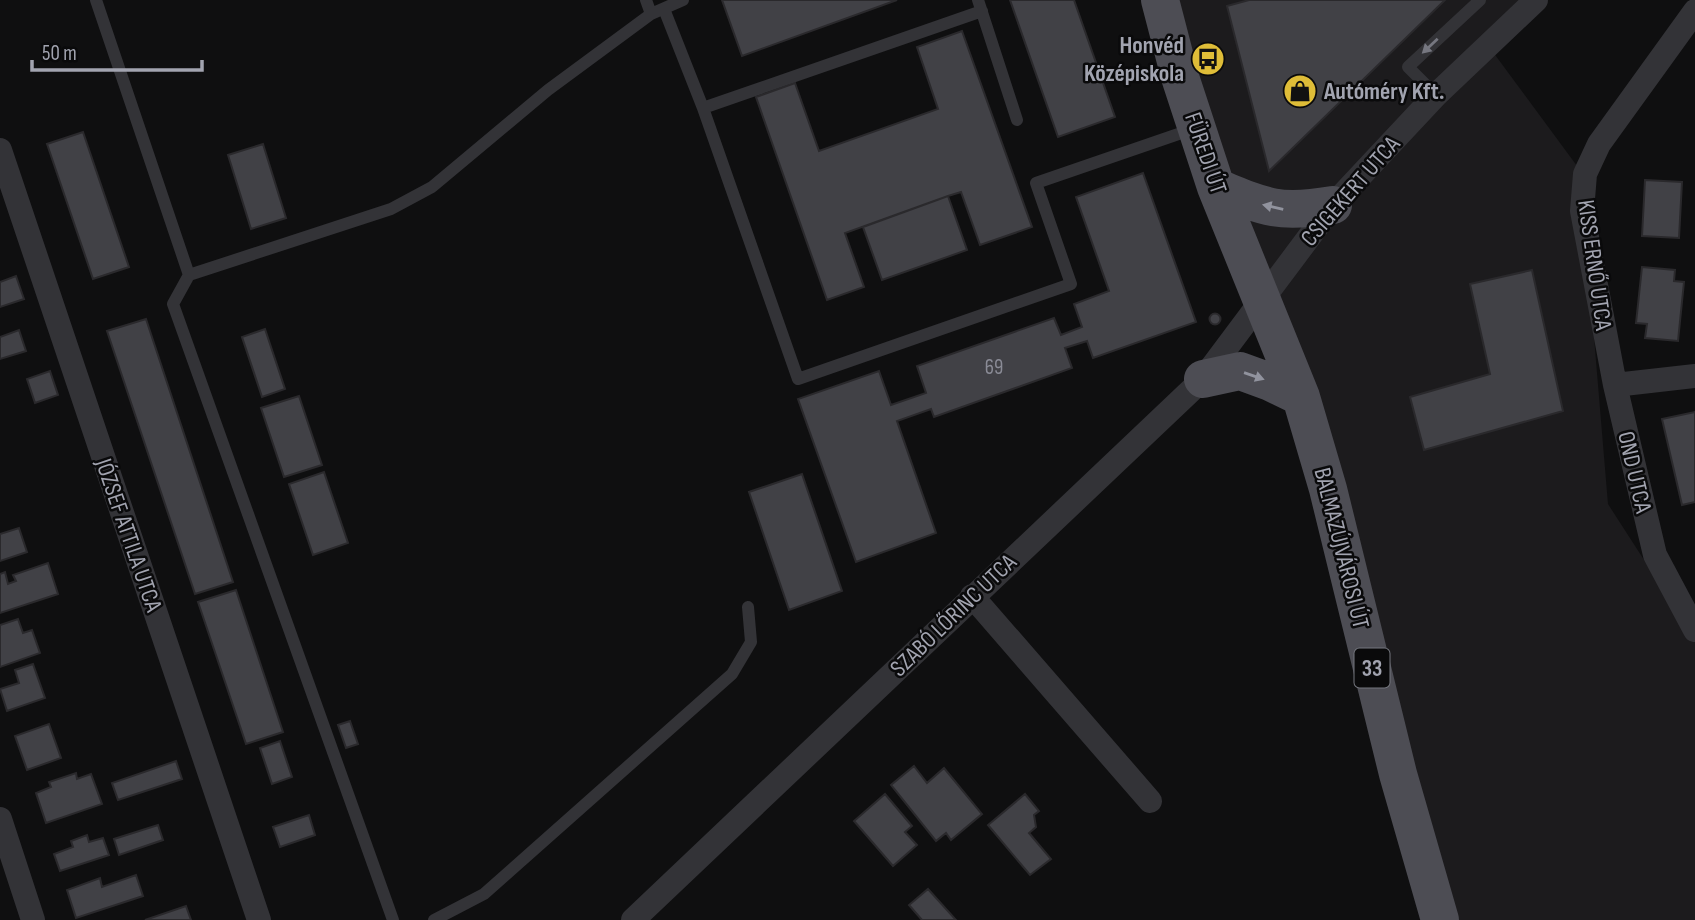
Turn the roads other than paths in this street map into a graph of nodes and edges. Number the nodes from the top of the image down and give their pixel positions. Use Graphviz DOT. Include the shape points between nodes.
graph roads {
  1 [pos="96,0"];
  2 [pos="646,0"];
  3 [pos="683,0"];
  4 [pos="1160,0"];
  5 [pos="1480,0"];
  6 [pos="1536,0"];
  7 [pos="980,5"];
  8 [pos="664,9"];
  9 [pos="1695,11"];
  10 [pos="651,14"];
  11 [pos="1436,94"];
  12 [pos="703,107"];
  13 [pos="1017,120"];
  14 [pos="1197,128"];
  15 [pos="0,150"];
  16 [pos="1216,187"];
  17 [pos="1333,205"];
  18 [pos="189,275"];
  19 [pos="1263,302"];
  20 [pos="1695,376"];
  21 [pos="1203,379"];
  22 [pos="1615,385"];
  23 [pos="1301,397"];
  24 [pos="972,596"];
  25 [pos="748,607"];
  26 [pos="1695,630"];
  27 [pos="1150,801"];
  28 [pos="0,819"];
  29 [pos="33,920"];
  30 [pos="259,920"];
  31 [pos="393,920"];
  32 [pos="434,920"];
  33 [pos="633,920"];
  34 [pos="1440,920"];
  1 -- 18 [label="lane"];
  2 -- 10 [label="lane"];
  3 -- 8 [label="lane"];
  4 -- 14 [label="main road, FÜREDI ÚT / 33"];
  5 -- 11 [label="lane, one-way" via="1408,67"];
  6 -- 11 [label="street, CSIGEKERT UTCA"];
  7 -- 12 [label="lane"];
  7 -- 13 [label="lane"];
  8 -- 10 [label="lane"];
  8 -- 12 [label="lane"];
  9 -- 22 [label="street, KISS ERNŐ UTCA" via="1599,144 1585,174 1583,211"];
  10 -- 18 [label="lane" via="548,90 432,187 391,209"];
  11 -- 17 [label="street, CSIGEKERT UTCA"];
  12 -- 14 [label="lane" via="798,379 1071,284 1036,183"];
  14 -- 16 [label="main road, FÜREDI ÚT / 33"];
  15 -- 30 [label="street, JÓZSEF ATTILA UTCA"];
  17 -- 16 [label="main road, one-way" via="1277,209"];
  16 -- 19 [label="main road, FÜREDI ÚT / 33"];
  17 -- 19 [label="street, CSIGEKERT UTCA"];
  18 -- 31 [label="lane" via="173,304"];
  19 -- 21 [label="street, SZABÓ LŐRINC UTCA"];
  19 -- 23 [label="main road, BALMAZÚJVÁROSI ÚT / 33"];
  20 -- 22 [label="street"];
  21 -- 23 [label="main road, one-way" via="1240,371"];
  21 -- 24 [label="street, SZABÓ LŐRINC UTCA"];
  22 -- 26 [label="street, OND UTCA" via="1655,555"];
  23 -- 34 [label="main road, BALMAZÚJVÁROSI ÚT / 33"];
  24 -- 27 [label="street"];
  24 -- 33 [label="street, SZABÓ LŐRINC UTCA"];
  25 -- 32 [label="lane" via="751,642 732,674 484,894"];
  28 -- 29 [label="street"];
}
